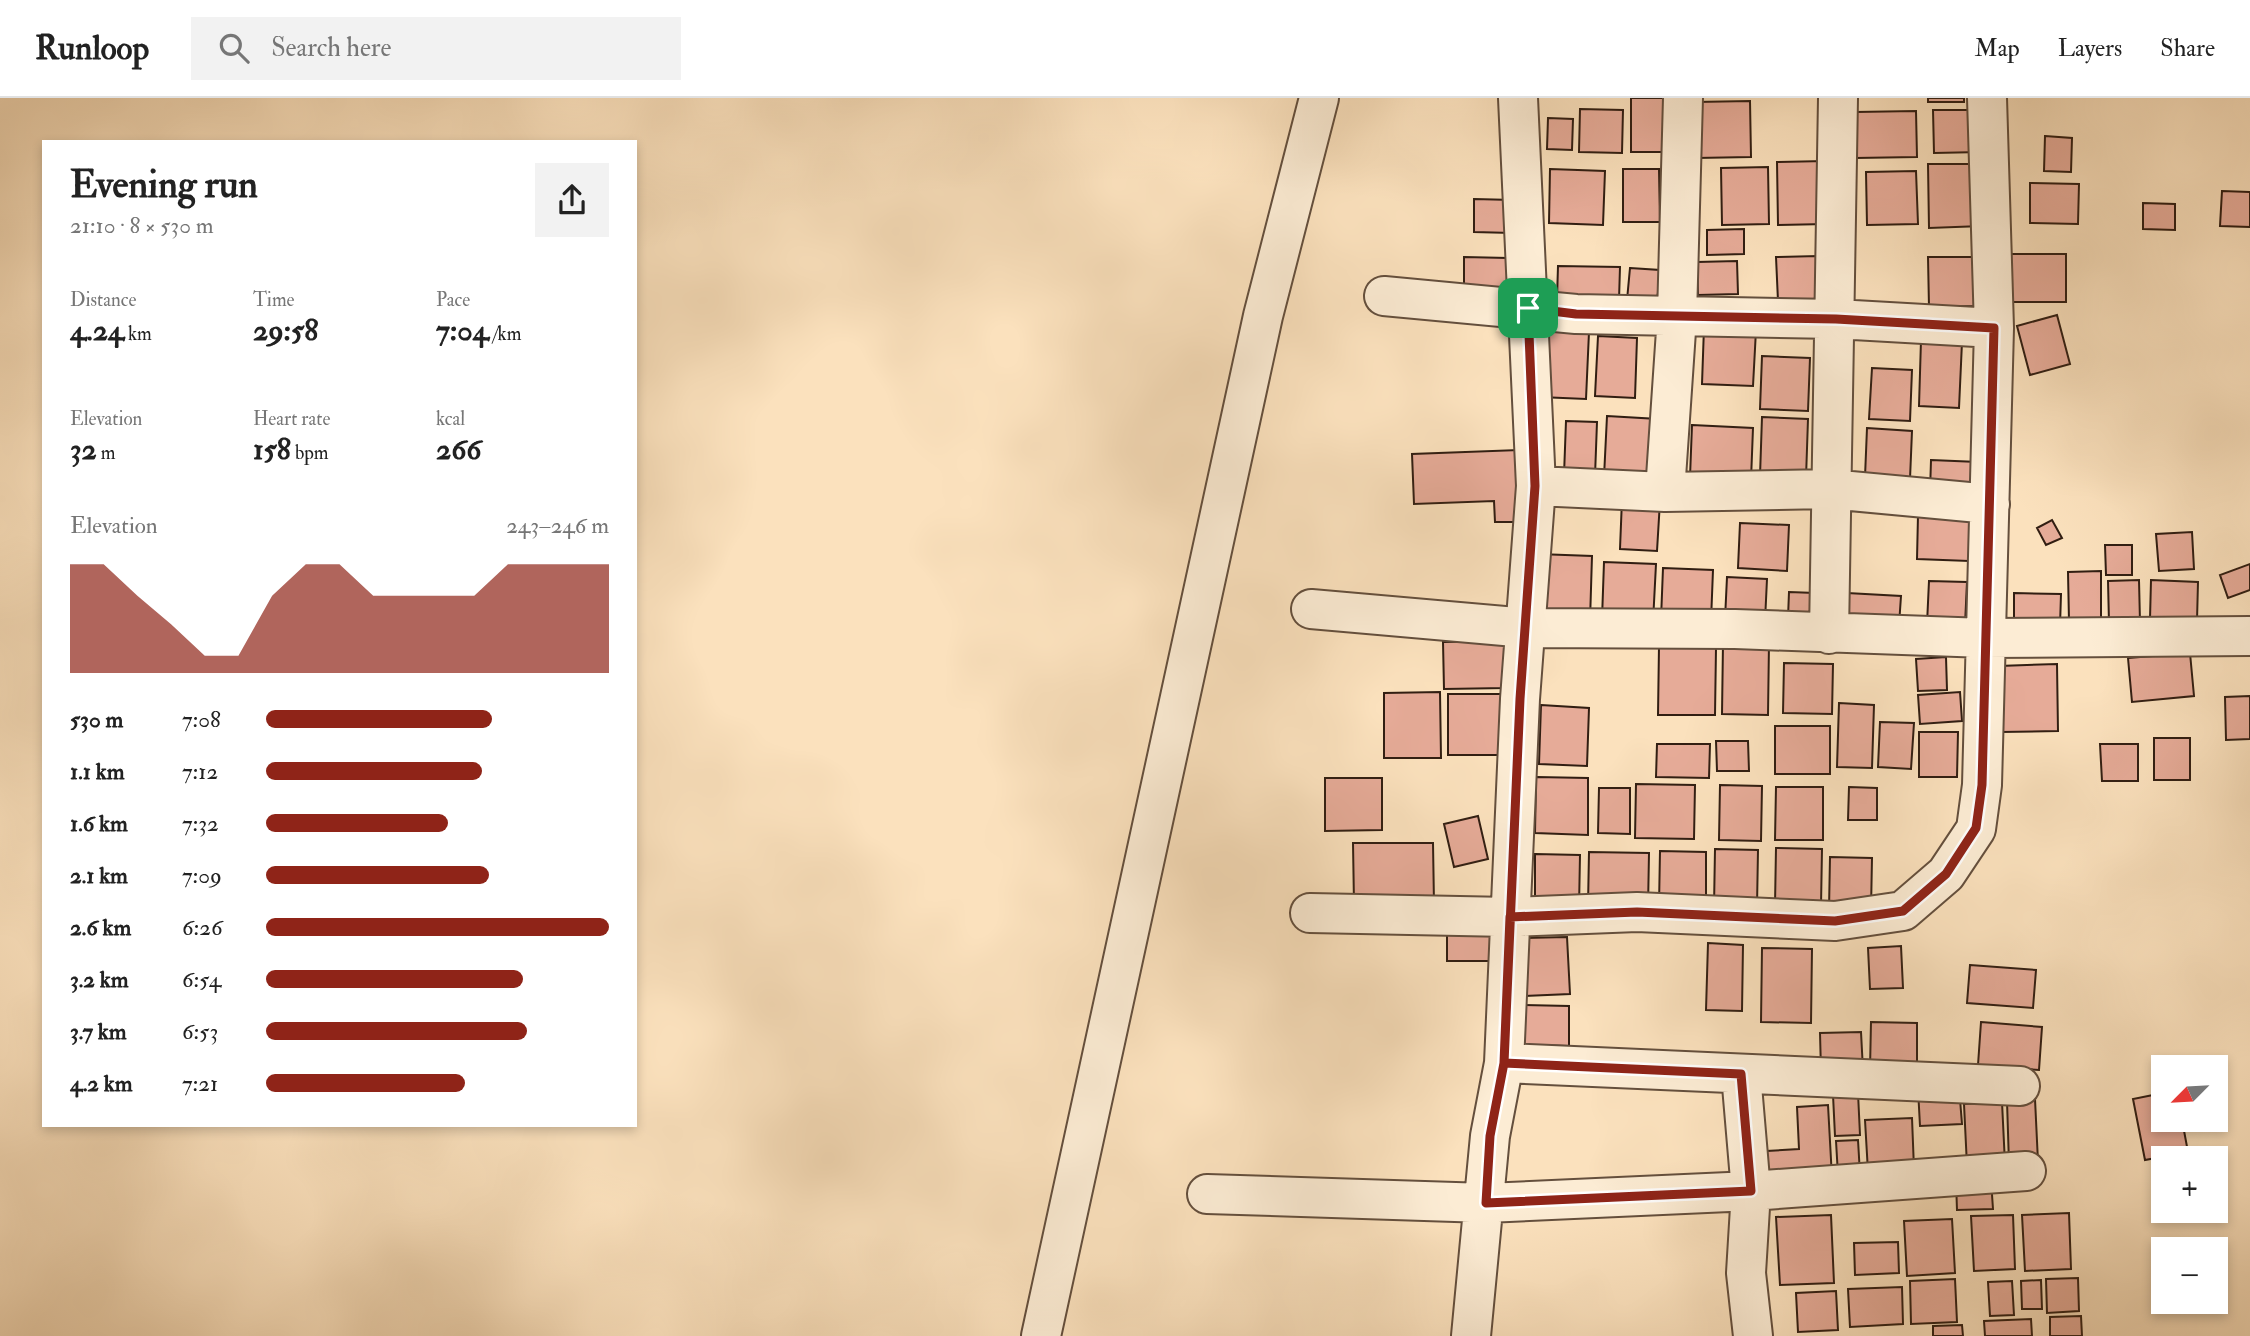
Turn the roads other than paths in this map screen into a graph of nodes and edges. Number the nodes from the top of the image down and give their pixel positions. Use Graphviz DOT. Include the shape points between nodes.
graph roads {
  1 [pos="1319,98"];
  2 [pos="1518,98"];
  3 [pos="1683,98"];
  4 [pos="1838,98"];
  5 [pos="1987,98"];
  6 [pos="1384,296"];
  7 [pos="1528,308"];
  8 [pos="1677,316"];
  9 [pos="1836,319"];
  10 [pos="1994,328"];
  11 [pos="1535,486"];
  12 [pos="1829,489"];
  13 [pos="1665,492"];
  14 [pos="1990,504"];
  15 [pos="1311,609"];
  16 [pos="1527,628"];
  17 [pos="1829,634"];
  18 [pos="2250,636"];
  19 [pos="1985,638"];
  20 [pos="1310,913"];
  21 [pos="1510,917"];
  22 [pos="1504,1063"];
  23 [pos="1741,1074"];
  24 [pos="2020,1086"];
  25 [pos="2026,1171"];
  26 [pos="1751,1191"];
  27 [pos="1207,1194"];
  28 [pos="1486,1203"];
  29 [pos="1041,1336"];
  30 [pos="1471,1336"];
  31 [pos="1753,1336"];
  1 -- 29 [label="street" via="1263,316"];
  2 -- 7 [label="street"];
  3 -- 8 [label="street"];
  4 -- 9 [label="street"];
  5 -- 10 [label="street"];
  6 -- 7 [label="street"];
  7 -- 8 [label="street"];
  7 -- 11 [label="street"];
  8 -- 9 [label="street"];
  8 -- 13 [label="street"];
  9 -- 10 [label="street"];
  9 -- 12 [label="street"];
  10 -- 14 [label="street"];
  11 -- 13 [label="street"];
  11 -- 16 [label="street"];
  12 -- 13 [label="street"];
  12 -- 14 [label="street"];
  12 -- 17 [label="street"];
  14 -- 19 [label="street"];
  15 -- 16 [label="street"];
  16 -- 17 [label="street"];
  16 -- 21 [label="street"];
  17 -- 19 [label="street"];
  18 -- 19 [label="street"];
  19 -- 21 [label="street" via="1982,785 1976,828 1946,874 1903,911 1835,921 1637,912"];
  20 -- 21 [label="street"];
  21 -- 22 [label="street"];
  22 -- 23 [label="street"];
  22 -- 28 [label="street" via="1490,1136"];
  23 -- 24 [label="street"];
  23 -- 26 [label="street"];
  25 -- 26 [label="street"];
  26 -- 28 [label="street"];
  26 -- 31 [label="street" via="1746,1273"];
  27 -- 28 [label="street"];
  28 -- 30 [label="street"];
}
